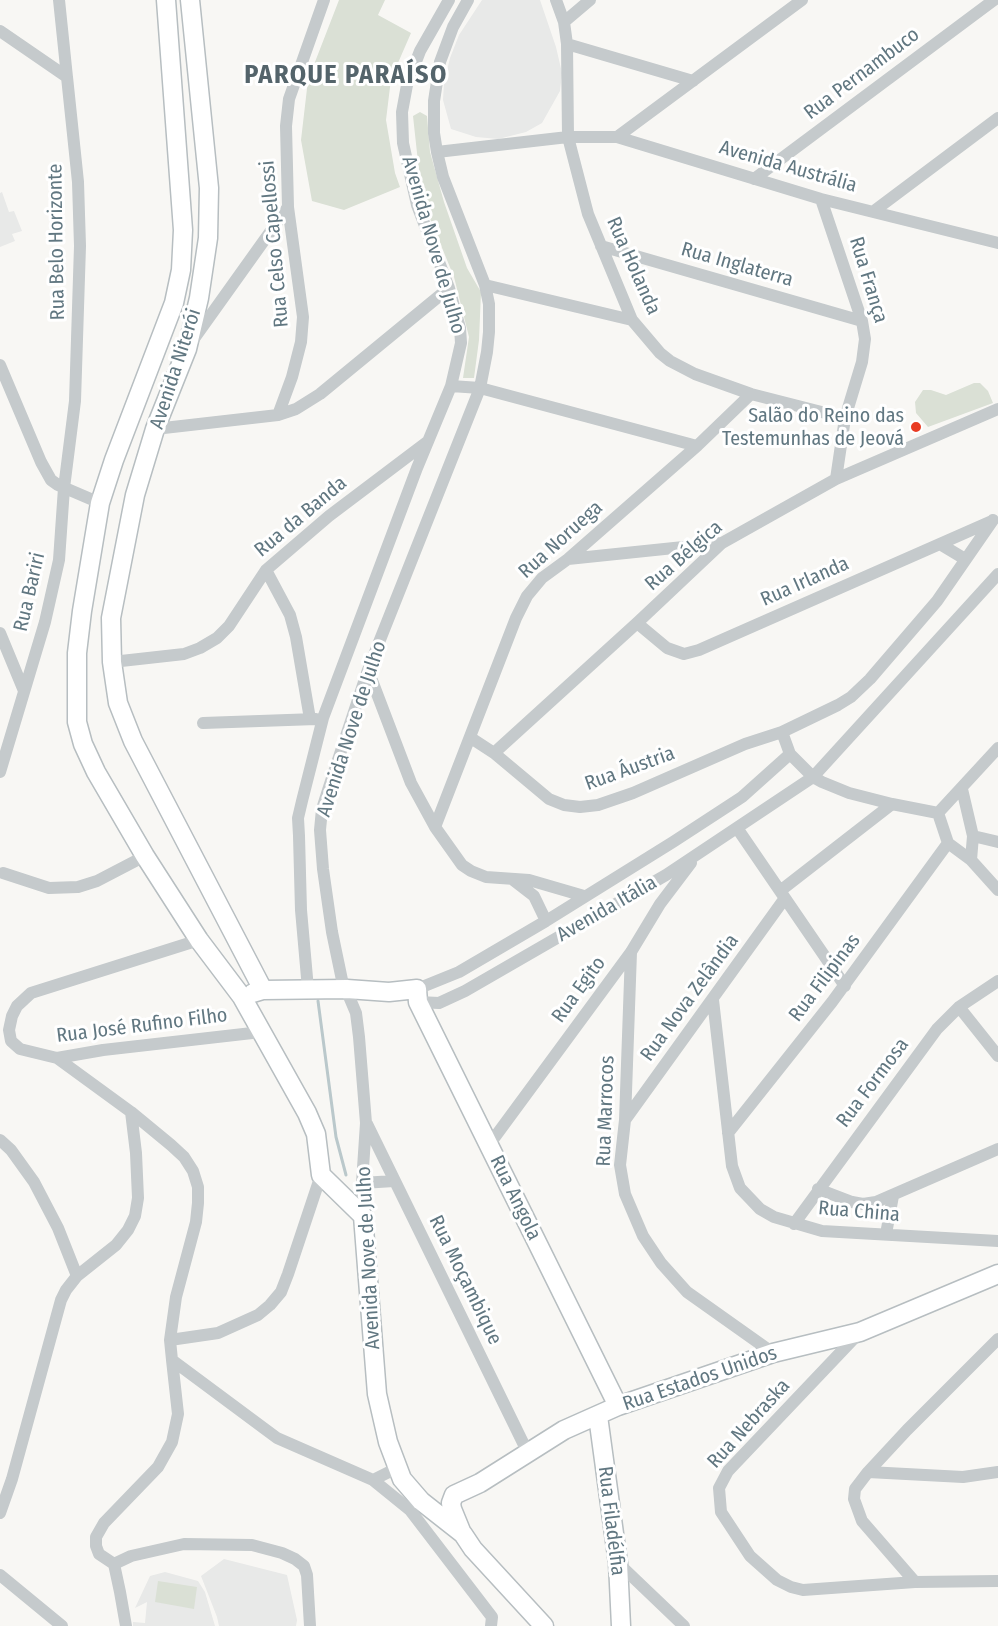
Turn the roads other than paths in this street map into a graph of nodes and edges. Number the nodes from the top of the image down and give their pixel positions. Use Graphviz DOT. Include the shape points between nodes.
graph roads {
  1 [pos="58,0"];
  2 [pos="166,0"];
  3 [pos="190,0"];
  4 [pos="324,0"];
  5 [pos="449,0"];
  6 [pos="468,0"];
  7 [pos="556,0"];
  8 [pos="590,0"];
  9 [pos="802,0"];
  10 [pos="993,0"];
  11 [pos="564,22"];
  12 [pos="0,31"];
  13 [pos="567,44"];
  14 [pos="67,77"];
  15 [pos="693,81"];
  16 [pos="200,111"];
  17 [pos="176,113"];
  18 [pos="998,118"];
  19 [pos="568,137"];
  20 [pos="616,137"];
  21 [pos="436,152"];
  22 [pos="754,179"];
  23 [pos="821,199"];
  24 [pos="288,207"];
  25 [pos="874,211"];
  26 [pos="998,243"];
  27 [pos="601,246"];
  28 [pos="485,285"];
  29 [pos="449,288"];
  30 [pos="632,320"];
  31 [pos="862,321"];
  32 [pos="187,349"];
  33 [pos="0,365"];
  34 [pos="451,386"];
  35 [pos="480,388"];
  36 [pos="751,394"];
  37 [pos="998,408"];
  38 [pos="278,415"];
  39 [pos="845,418"];
  40 [pos="155,429"];
  41 [pos="428,442"];
  42 [pos="697,446"];
  43 [pos="836,479"];
  44 [pos="64,488"];
  45 [pos="99,503"];
  46 [pos="995,519"];
  47 [pos="722,543"];
  48 [pos="940,544"];
  49 [pos="568,559"];
  50 [pos="965,559"];
  51 [pos="266,570"];
  52 [pos="998,574"];
  53 [pos="82,611"];
  54 [pos="111,618"];
  55 [pos="637,623"];
  56 [pos="0,633"];
  57 [pos="77,653"];
  58 [pos="112,658"];
  59 [pos="368,670"];
  60 [pos="24,691"];
  61 [pos="323,718"];
  62 [pos="310,719"];
  63 [pos="203,723"];
  64 [pos="783,732"];
  65 [pos="471,738"];
  66 [pos="998,748"];
  67 [pos="494,753"];
  68 [pos="790,754"];
  69 [pos="0,772"];
  70 [pos="813,777"];
  71 [pos="962,789"];
  72 [pos="892,804"];
  73 [pos="938,813"];
  74 [pos="435,827"];
  75 [pos="737,828"];
  76 [pos="973,836"];
  77 [pos="998,842"];
  78 [pos="948,843"];
  79 [pos="144,856"];
  80 [pos="696,856"];
  81 [pos="971,860"];
  82 [pos="3,873"];
  83 [pos="511,879"];
  84 [pos="998,890"];
  85 [pos="783,895"];
  86 [pos="584,896"];
  87 [pos="546,921"];
  88 [pos="200,940"];
  89 [pos="631,952"];
  90 [pos="998,981"];
  91 [pos="845,986"];
  92 [pos="308,989"];
  93 [pos="347,989"];
  94 [pos="263,990"];
  95 [pos="418,996"];
  96 [pos="242,997"];
  97 [pos="713,1000"];
  98 [pos="959,1007"];
  99 [pos="261,1032"];
  100 [pos="998,1056"];
  101 [pos="57,1058"];
  102 [pos="131,1112"];
  103 [pos="625,1120"];
  104 [pos="366,1123"];
  105 [pos="728,1132"];
  106 [pos="0,1142"];
  107 [pos="489,1144"];
  108 [pos="998,1149"];
  109 [pos="321,1175"];
  110 [pos="394,1181"];
  111 [pos="362,1183"];
  112 [pos="818,1189"];
  113 [pos="892,1196"];
  114 [pos="363,1216"];
  115 [pos="794,1224"];
  116 [pos="886,1234"];
  117 [pos="998,1241"];
  118 [pos="998,1274"];
  119 [pos="77,1276"];
  120 [pos="860,1332"];
  121 [pos="998,1339"];
  122 [pos="170,1340"];
  123 [pos="773,1353"];
  124 [pos="172,1360"];
  125 [pos="618,1406"];
  126 [pos="598,1416"];
  127 [pos="528,1454"];
  128 [pos="397,1468"];
  129 [pos="868,1472"];
  130 [pos="998,1472"];
  131 [pos="373,1480"];
  132 [pos="4,1498"];
  133 [pos="415,1505"];
  134 [pos="0,1513"];
  135 [pos="463,1534"];
  136 [pos="618,1563"];
  137 [pos="114,1564"];
  138 [pos="0,1575"];
  139 [pos="998,1581"];
  140 [pos="915,1582"];
  141 [pos="122,1623"];
  142 [pos="62,1626"];
  143 [pos="310,1626"];
  144 [pos="491,1626"];
  145 [pos="544,1626"];
  146 [pos="621,1626"];
  147 [pos="684,1626"];
  1 -- 14 [label="street, Rua Belo Horizonte"];
  2 -- 17 [label="main road, Avenida Niterói"];
  3 -- 16 [label="main road, Avenida Niterói"];
  4 -- 24 [label="street, Rua Celso Capellossi" via="289,99"];
  5 -- 29 [label="street, Avenida Nove de Julho" via="420,51 402,112 403,143 417,205"];
  6 -- 21 [label="street, Avenida Nove de Julho" via="440,62 434,101"];
  7 -- 11 [label="street, Rua Holanda"];
  8 -- 11 [label="street"];
  9 -- 15 [label="street"];
  10 -- 22 [label="street, Rua Pernambuco"];
  11 -- 13 [label="street, Rua Holanda"];
  12 -- 14 [label="street"];
  13 -- 15 [label="street"];
  13 -- 19 [label="street, Rua Holanda"];
  14 -- 44 [label="street, Rua Belo Horizonte" via="80,246 75,401"];
  15 -- 20 [label="street"];
  16 -- 17 [label="main road"];
  16 -- 32 [label="main road, Avenida Niterói" via="209,188 208,238"];
  17 -- 45 [label="main road, Avenida Niterói" via="183,230 181,270 174,303"];
  18 -- 25 [label="street"];
  19 -- 20 [label="street, Avenida Austrália"];
  19 -- 21 [label="street, Avenida Austrália"];
  19 -- 27 [label="street, Rua Holanda" via="588,214"];
  20 -- 22 [label="street, Avenida Austrália"];
  21 -- 28 [label="street, Avenida Nove de Julho"];
  22 -- 23 [label="street, Avenida Austrália"];
  23 -- 25 [label="street, Avenida Austrália"];
  23 -- 31 [label="street, Rua França"];
  24 -- 32 [label="street"];
  24 -- 38 [label="street, Rua Celso Capellossi" via="303,317 301,342"];
  25 -- 26 [label="street, Avenida Austrália"];
  27 -- 30 [label="street, Rua Holanda"];
  27 -- 31 [label="street, Rua Inglaterra"];
  28 -- 30 [label="street"];
  28 -- 35 [label="street, Avenida Nove de Julho" via="489,332"];
  29 -- 34 [label="street, Avenida Nove de Julho" via="461,343"];
  29 -- 38 [label="street" via="309,402"];
  30 -- 36 [label="street, Rua Holanda" via="670,361"];
  31 -- 39 [label="street, Rua França" via="862,362"];
  32 -- 40 [label="main road, Avenida Niterói"];
  33 -- 44 [label="street" via="41,462 51,480"];
  34 -- 35 [label="street"];
  34 -- 41 [label="street, Avenida Nove de Julho"];
  35 -- 42 [label="street"];
  35 -- 59 [label="street, Avenida Nove de Julho"];
  36 -- 39 [label="street, Rua Holanda"];
  36 -- 42 [label="street, Rua Noruega"];
  37 -- 43 [label="street, Rua Bélgica"];
  38 -- 40 [label="street"];
  39 -- 43 [label="street, Rua França"];
  40 -- 54 [label="main road, Avenida Niterói" via="135,495"];
  41 -- 51 [label="street, Rua da Banda" via="329,516"];
  41 -- 61 [label="street, Avenida Nove de Julho"];
  42 -- 49 [label="street, Rua Noruega"];
  43 -- 47 [label="street, Rua Bélgica"];
  44 -- 45 [label="street"];
  44 -- 60 [label="street, Rua Bariri" via="58,567"];
  45 -- 53 [label="main road, Avenida Niterói"];
  46 -- 48 [label="street, Rua Irlanda"];
  46 -- 50 [label="street"];
  47 -- 49 [label="street"];
  47 -- 55 [label="street, Rua Bélgica"];
  48 -- 50 [label="street"];
  48 -- 55 [label="street, Rua Irlanda" via="684,654 667,648"];
  49 -- 65 [label="street, Rua Noruega" via="542,578 521,606"];
  50 -- 64 [label="street" via="937,601 860,689 838,705"];
  51 -- 58 [label="street, Rua da Banda" via="229,626 200,648 184,654"];
  51 -- 62 [label="street" via="290,615"];
  52 -- 70 [label="street, Avenida Itália"];
  53 -- 54 [label="main road" via="94,624"];
  53 -- 57 [label="main road, Avenida Niterói"];
  54 -- 58 [label="main road, Avenida Niterói"];
  55 -- 67 [label="street, Rua Bélgica"];
  56 -- 60 [label="street"];
  57 -- 58 [label="main road" via="94,645 104,648"];
  57 -- 79 [label="main road, Avenida Niterói" via="77,722 83,744"];
  58 -- 94 [label="main road, Avenida Niterói" via="118,703 133,741"];
  59 -- 74 [label="street" via="411,783"];
  59 -- 93 [label="street, Avenida Nove de Julho" via="322,809 320,830 332,932"];
  60 -- 69 [label="street, Rua Bariri"];
  61 -- 62 [label="street"];
  61 -- 92 [label="street, Avenida Nove de Julho" via="298,818"];
  62 -- 63 [label="street"];
  64 -- 67 [label="street, Rua Áustria" via="745,744 624,796 580,807 549,799"];
  64 -- 68 [label="street"];
  65 -- 67 [label="street, Rua Áustria"];
  65 -- 74 [label="street, Rua Noruega"];
  66 -- 71 [label="street"];
  68 -- 70 [label="street"];
  68 -- 86 [label="street, Avenida Itália" via="741,797"];
  70 -- 72 [label="street" via="849,793"];
  70 -- 75 [label="street, Avenida Itália"];
  71 -- 73 [label="street"];
  71 -- 76 [label="street"];
  72 -- 73 [label="street"];
  72 -- 85 [label="street, Rua Nova Zelândia"];
  73 -- 78 [label="street"];
  74 -- 83 [label="street" via="462,865 486,877"];
  75 -- 80 [label="street, Avenida Itália"];
  75 -- 85 [label="street"];
  76 -- 77 [label="street"];
  76 -- 81 [label="street"];
  78 -- 81 [label="street"];
  78 -- 91 [label="street, Rua Filipinas"];
  79 -- 82 [label="street" via="97,881 78,886 49,888"];
  79 -- 88 [label="main road, Avenida Niterói"];
  80 -- 89 [label="street, Rua Egito"];
  80 -- 95 [label="street, Avenida Itália" via="465,991 439,1003"];
  81 -- 84 [label="street"];
  83 -- 86 [label="street" via="529,880"];
  83 -- 87 [label="street" via="534,896"];
  85 -- 91 [label="street"];
  85 -- 97 [label="street, Rua Nova Zelândia"];
  86 -- 87 [label="street, Avenida Itália"];
  87 -- 95 [label="street, Avenida Itália"];
  88 -- 96 [label="main road, Avenida Niterói"];
  88 -- 101 [label="street, Rua José Rufino Filho" via="31,993 12,1016 11,1041 20,1048"];
  89 -- 103 [label="street, Rua Marrocos"];
  89 -- 107 [label="street, Rua Egito"];
  90 -- 98 [label="street, Rua Formosa"];
  91 -- 105 [label="street, Rua Filipinas"];
  92 -- 93 [label="main road, Avenida Itália"];
  92 -- 94 [label="main road, Avenida Itália"];
  93 -- 95 [label="main road, Avenida Itália"];
  93 -- 104 [label="street, Avenida Nove de Julho" via="356,1013"];
  94 -- 96 [label="main road, Avenida Itália"];
  95 -- 107 [label="main road, Rua Angola"];
  96 -- 99 [label="main road, Avenida Niterói"];
  97 -- 103 [label="street, Rua Nova Zelândia"];
  97 -- 105 [label="street, Rua China"];
  98 -- 100 [label="street"];
  98 -- 112 [label="street, Rua Formosa" via="937,1029"];
  99 -- 101 [label="street, Rua José Rufino Filho"];
  99 -- 109 [label="main road, Avenida Niterói" via="316,1134"];
  101 -- 102 [label="street"];
  102 -- 119 [label="street" via="138,1198 135,1216 116,1245"];
  102 -- 122 [label="street" via="184,1157 198,1187 196,1222 176,1297"];
  103 -- 123 [label="street, Rua Marrocos" via="620,1165 625,1194 643,1236 687,1292"];
  104 -- 110 [label="street, Rua Moçambique"];
  104 -- 111 [label="street, Avenida Nove de Julho"];
  105 -- 115 [label="street, Rua China" via="732,1166 740,1188 760,1209"];
  106 -- 119 [label="street" via="34,1182"];
  107 -- 125 [label="main road, Rua Angola"];
  108 -- 113 [label="street"];
  109 -- 114 [label="main road"];
  109 -- 122 [label="street" via="281,1292 270,1305 258,1315 218,1333"];
  110 -- 111 [label="street"];
  110 -- 127 [label="street, Rua Moçambique"];
  111 -- 114 [label="street, Avenida Nove de Julho"];
  112 -- 113 [label="street" via="862,1204"];
  112 -- 115 [label="street, Rua Formosa"];
  113 -- 116 [label="street"];
  114 -- 128 [label="main road, Avenida Nove de Julho" via="377,1394"];
  115 -- 116 [label="street, Rua China" via="822,1232"];
  116 -- 117 [label="street, Rua China"];
  118 -- 120 [label="main road, Rua Estados Unidos"];
  119 -- 132 [label="street" via="61,1300"];
  120 -- 123 [label="main road, Rua Estados Unidos"];
  120 -- 140 [label="street, Rua Nebraska" via="728,1471 719,1488 722,1512 750,1556 791,1587 803,1590"];
  121 -- 129 [label="street"];
  122 -- 124 [label="street"];
  123 -- 125 [label="main road, Rua Estados Unidos"];
  124 -- 131 [label="street" via="277,1438"];
  124 -- 137 [label="street" via="178,1414 169,1448 158,1467 104,1523 96,1537 99,1554"];
  125 -- 126 [label="main road, Rua Estados Unidos"];
  126 -- 127 [label="main road, Rua Estados Unidos" via="564,1430"];
  126 -- 136 [label="main road, Rua Filadélfia"];
  127 -- 135 [label="main road, Rua Estados Unidos" via="454,1495 452,1509"];
  128 -- 131 [label="street"];
  128 -- 133 [label="main road, Avenida Nove de Julho"];
  129 -- 130 [label="street" via="963,1477"];
  129 -- 140 [label="street" via="855,1489 857,1511 870,1532"];
  131 -- 133 [label="street"];
  132 -- 134 [label="street"];
  133 -- 135 [label="main road, Avenida Nove de Julho"];
  133 -- 144 [label="street" via="492,1617"];
  135 -- 145 [label="main road, Avenida Nove de Julho"];
  136 -- 146 [label="main road, Rua Filadélfia"];
  136 -- 147 [label="street"];
  137 -- 141 [label="street"];
  137 -- 143 [label="street" via="184,1544 252,1545 282,1553 304,1566"];
  138 -- 142 [label="street"];
  139 -- 140 [label="street, Rua Nebraska"];
}
